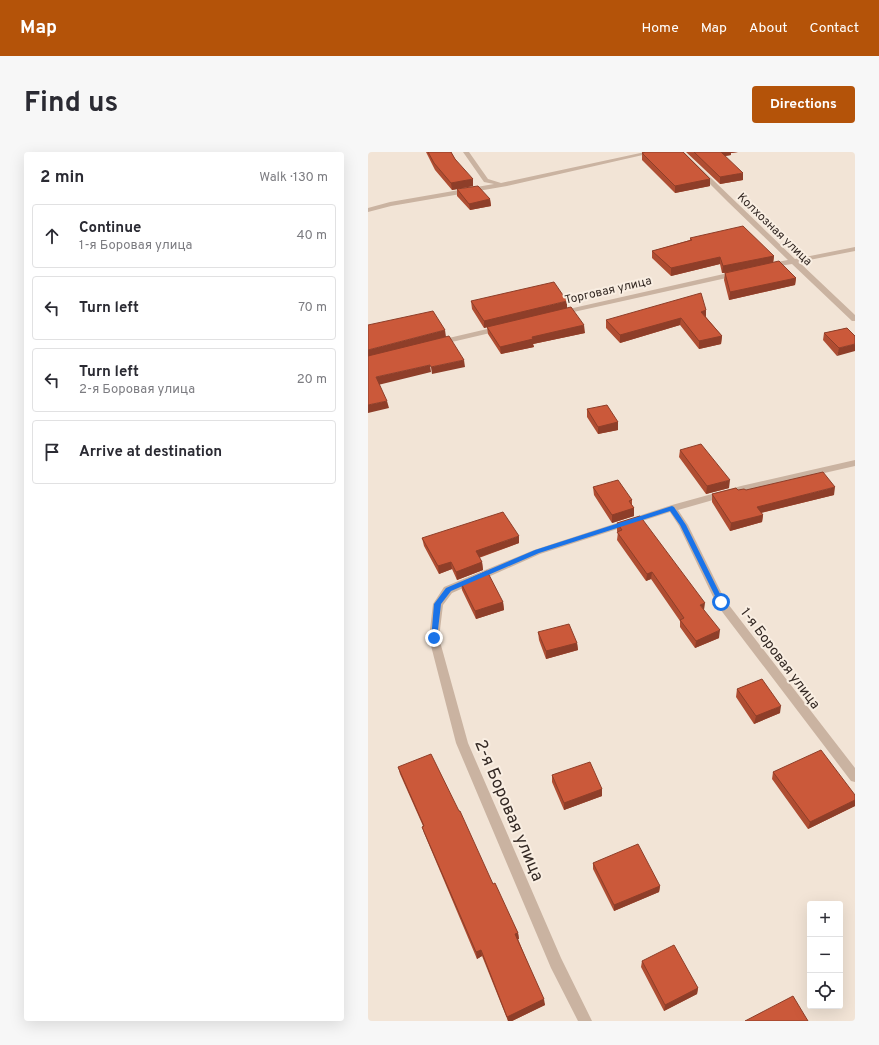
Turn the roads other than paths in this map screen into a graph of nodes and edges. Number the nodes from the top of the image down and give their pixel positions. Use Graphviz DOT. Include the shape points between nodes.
graph roads {
  1 [pos="466,152"];
  2 [pos="653,152"];
  3 [pos="681,152"];
  4 [pos="507,184"];
  5 [pos="368,210"];
  6 [pos="855,249"];
  7 [pos="792,261"];
  8 [pos="762,268"];
  9 [pos="746,271"];
  10 [pos="553,315"];
  11 [pos="855,319"];
  12 [pos="507,326"];
  13 [pos="430,345"];
  14 [pos="855,463"];
  15 [pos="672,508"];
  16 [pos="855,777"];
  17 [pos="585,1021"];
  1 -- 4 [label="street" via="486,181"];
  2 -- 4 [label="street"];
  3 -- 7 [label="street, Колхозная улица"];
  4 -- 5 [label="street"];
  6 -- 7 [label="street"];
  7 -- 8 [label="street"];
  7 -- 11 [label="street, Колхозная улица"];
  9 -- 10 [label="street, Торговая улица"];
  12 -- 13 [label="street"];
  14 -- 15 [label="street"];
  15 -- 16 [label="street, 1-я Боровая улица" via="721,602"];
  15 -- 17 [label="street, 2-я Боровая улица" via="537,552 448,590 438,604 434,638 462,743 556,963"];
}
